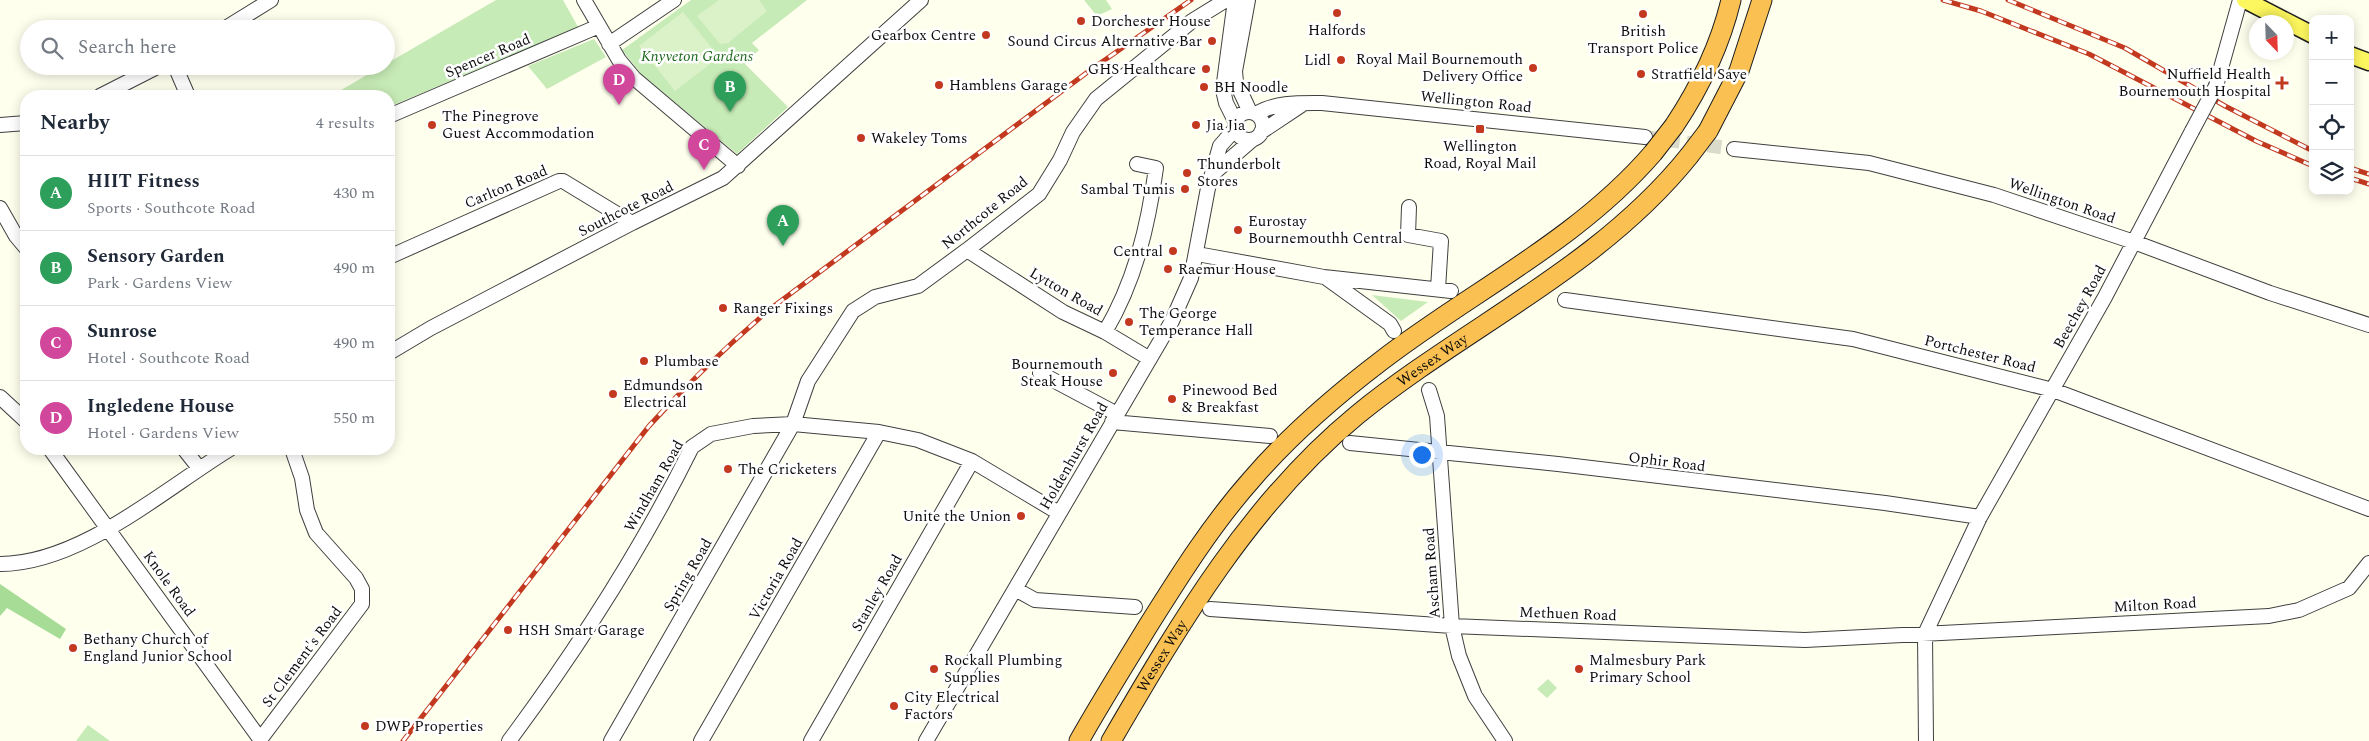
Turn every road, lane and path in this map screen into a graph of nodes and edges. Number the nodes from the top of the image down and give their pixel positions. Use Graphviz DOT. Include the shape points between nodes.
graph roads {
  1 [pos="271,0"];
  2 [pos="584,0"];
  3 [pos="674,0"];
  4 [pos="921,0"];
  5 [pos="1225,0"];
  6 [pos="1235,0"];
  7 [pos="1248,0"];
  8 [pos="1731,0"];
  9 [pos="1762,0"];
  10 [pos="2240,0"];
  11 [pos="2245,0"];
  12 [pos="239,20"];
  13 [pos="599,26"];
  14 [pos="2309,33"];
  15 [pos="609,44"];
  16 [pos="2354,56"];
  17 [pos="2369,62"];
  18 [pos="141,75"];
  19 [pos="179,75"];
  20 [pos="112,90"];
  21 [pos="185,90"];
  22 [pos="1303,103"];
  23 [pos="395,113"];
  24 [pos="1253,113"];
  25 [pos="20,123"];
  26 [pos="0,124"];
  27 [pos="1235,125"];
  28 [pos="1256,136"];
  29 [pos="1649,145"];
  30 [pos="1734,149"];
  31 [pos="1137,164"];
  32 [pos="738,166"];
  33 [pos="1214,173"];
  34 [pos="1408,207"];
  35 [pos="0,208"];
  36 [pos="632,223"];
  37 [pos="20,241"];
  38 [pos="2134,242"];
  39 [pos="967,250"];
  40 [pos="395,254"];
  41 [pos="1197,254"];
  42 [pos="1324,277"];
  43 [pos="1565,300"];
  44 [pos="2369,325"];
  45 [pos="1394,331"];
  46 [pos="1104,332"];
  47 [pos="395,349"];
  48 [pos="1150,359"];
  49 [pos="1040,373"];
  50 [pos="1429,390"];
  51 [pos="2053,390"];
  52 [pos="0,397"];
  53 [pos="20,415"];
  54 [pos="1115,418"];
  55 [pos="793,424"];
  56 [pos="879,432"];
  57 [pos="1270,436"];
  58 [pos="1350,443"];
  59 [pos="1440,454"];
  60 [pos="54,455"];
  61 [pos="189,455"];
  62 [pos="220,455"];
  63 [pos="294,455"];
  64 [pos="972,461"];
  65 [pos="199,468"];
  66 [pos="2369,510"];
  67 [pos="1059,513"];
  68 [pos="1980,517"];
  69 [pos="109,528"];
  70 [pos="2369,563"];
  71 [pos="0,564"];
  72 [pos="1015,589"];
  73 [pos="1135,607"];
  74 [pos="1210,609"];
  75 [pos="1452,626"];
  76 [pos="1925,634"];
  77 [pos="259,740"];
  78 [pos="510,741"];
  79 [pos="611,741"];
  80 [pos="702,741"];
  81 [pos="811,741"];
  82 [pos="926,741"];
  83 [pos="1080,741"];
  84 [pos="1111,741"];
  85 [pos="1506,741"];
  86 [pos="1926,741"];
  1 -- 12 [label="street"];
  2 -- 13 [label="street"];
  3 -- 15 [label="street"];
  4 -- 32 [label="street, Southcote Road"];
  5 -- 39 [label="street, Northcote Road" via="1192,21 1096,99 1038,194"];
  6 -- 27 [label="street" via="1223,90"];
  7 -- 24 [label="street" via="1235,70 1236,82"];
  8 -- 29 [label="highway, Wessex Way, bridge" via="1719,42 1690,102 1674,126"];
  9 -- 84 [label="highway, Wessex Way, bridge" via="1739,71 1708,131 1658,193 1613,234 1567,269 1384,394 1305,462 1276,493 1223,561"];
  10 -- 38 [label="street, Beechey Road, bridge" via="2216,86"];
  11 -- 14 [label="main road"];
  13 -- 15 [label="street"];
  13 -- 23 [label="street, Spencer Road"];
  15 -- 32 [label="street" via="644,88"];
  16 -- 17 [label="main road"];
  18 -- 20 [label="street"];
  19 -- 21 [label="street"];
  22 -- 24 [label="street, Wellington Road" via="1265,108"];
  22 -- 28 [label="street"];
  22 -- 29 [label="street, Wellington Road" via="1380,108"];
  24 -- 27 [label="street, Holdenhurst Road" via="1241,114"];
  24 -- 28 [label="street" via="1262,120"];
  25 -- 26 [label="street"];
  27 -- 28 [label="street" via="1243,139"];
  27 -- 33 [label="street, Holdenhurst Road" via="1220,146"];
  28 -- 33 [label="street"];
  29 -- 83 [label="highway, Wessex Way" via="1627,182 1594,212 1522,266 1384,359 1319,411 1268,461 1194,554"];
  30 -- 38 [label="street, Wellington Road" via="1869,163 1994,195"];
  31 -- 46 [label="street" via="1156,168 1150,214 1137,266"];
  32 -- 36 [label="street, Southcote Road" via="706,188"];
  33 -- 41 [label="street, Holdenhurst Road" via="1208,188"];
  34 -- 42 [label="street" via="1408,235 1441,241 1444,290"];
  35 -- 37 [label="street"];
  36 -- 40 [label="street, Carlton Road" via="559,181"];
  36 -- 47 [label="street, Southcote Road"];
  38 -- 44 [label="street, Wellington Road" via="2270,293"];
  38 -- 51 [label="street, Beechey Road"];
  39 -- 46 [label="street, Lytton Road" via="1063,312"];
  39 -- 55 [label="street, Northcote Road" via="918,286 875,297 853,311 808,381"];
  41 -- 42 [label="street"];
  41 -- 48 [label="street, Holdenhurst Road" via="1182,301"];
  42 -- 45 [label="street" via="1390,324"];
  43 -- 51 [label="street, Portchester Road" via="1853,339"];
  46 -- 48 [label="street, Lytton Road"];
  48 -- 54 [label="street, Holdenhurst Road"];
  49 -- 54 [label="street"];
  50 -- 59 [label="street, Ascham Road" via="1437,416"];
  51 -- 66 [label="street, Portchester Road"];
  51 -- 68 [label="street, Beechey Road"];
  52 -- 53 [label="street"];
  54 -- 57 [label="street"];
  54 -- 67 [label="street, Holdenhurst Road"];
  55 -- 56 [label="street, Windham Road"];
  55 -- 78 [label="street, Windham Road" via="721,430 692,447 623,573"];
  55 -- 79 [label="street, Spring Road"];
  56 -- 64 [label="street, Windham Road" via="918,440"];
  56 -- 80 [label="street, Victoria Road"];
  58 -- 59 [label="street, Ophir Road"];
  59 -- 68 [label="street, Ophir Road" via="1558,464"];
  59 -- 75 [label="street, Ascham Road"];
  60 -- 69 [label="street, Knole Road"];
  61 -- 65 [label="street"];
  62 -- 65 [label="street"];
  63 -- 77 [label="street, St Clement's Road" via="316,533 356,578 362,589 362,604"];
  64 -- 67 [label="street, Windham Road"];
  64 -- 81 [label="street, Stanley Road"];
  65 -- 69 [label="street"];
  67 -- 72 [label="street, Holdenhurst Road"];
  68 -- 76 [label="street, Beechey Road"];
  69 -- 71 [label="street" via="54,556 19,564"];
  69 -- 77 [label="street, Knole Road"];
  70 -- 76 [label="street, Milton Road" via="2349,588 2299,610 2269,616"];
  72 -- 73 [label="street" via="1035,600"];
  72 -- 82 [label="street, Holdenhurst Road"];
  74 -- 75 [label="street, Methuen Road"];
  75 -- 76 [label="street, Methuen Road" via="1805,640"];
  75 -- 85 [label="street, Ascham Road" via="1459,656 1475,696"];
  76 -- 86 [label="street, Beechey Road"];
}
